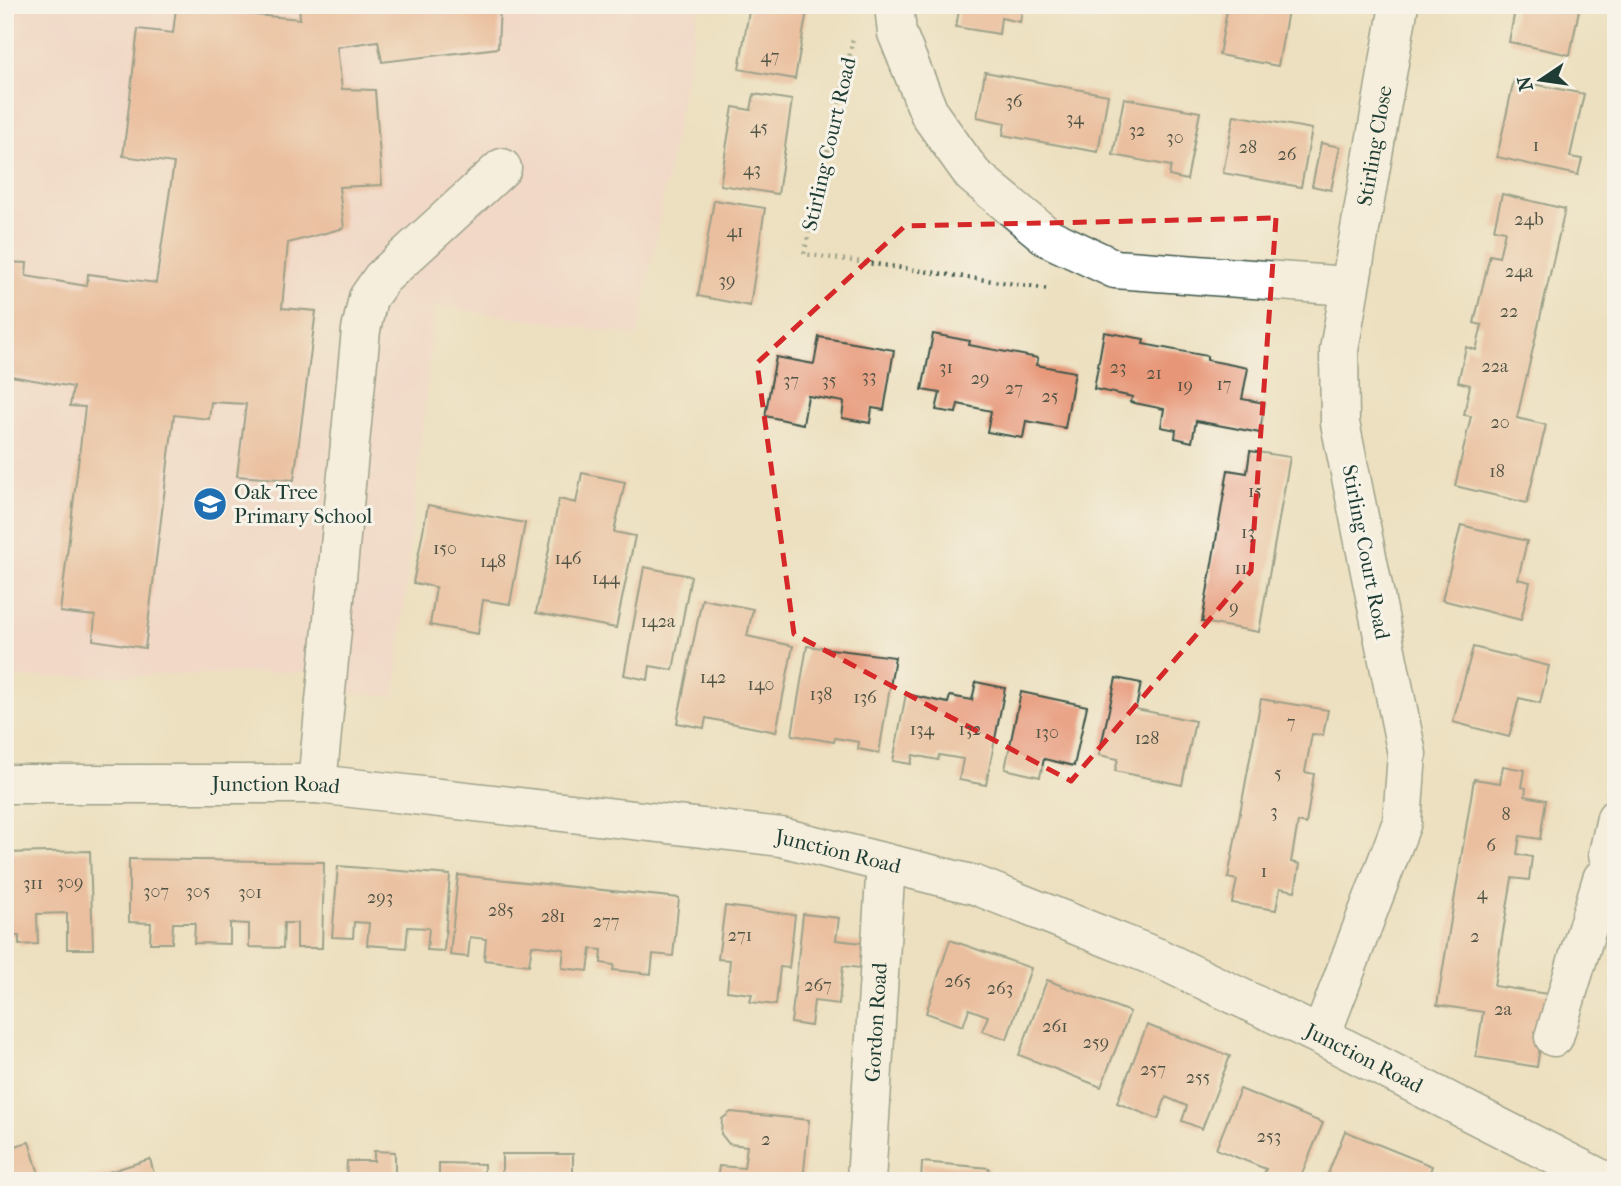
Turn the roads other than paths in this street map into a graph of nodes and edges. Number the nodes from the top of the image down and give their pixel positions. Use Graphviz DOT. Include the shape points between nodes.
graph roads {
  1 [pos="894,5"];
  2 [pos="1399,5"];
  3 [pos="502,167"];
  4 [pos="1348,286"];
  5 [pos="5,784"];
  6 [pos="317,784"];
  7 [pos="1616,818"];
  8 [pos="886,863"];
  9 [pos="1616,868"];
  10 [pos="1321,1036"];
  11 [pos="1554,1037"];
  12 [pos="866,1181"];
  13 [pos="1605,1181"];
  1 -- 4 [label="street" via="897,33 930,115 973,175 1049,238 1115,269"];
  2 -- 4 [label="street, Stirling Close"];
  3 -- 6 [label="street" via="382,278 368,298"];
  4 -- 10 [label="street, Stirling Court Road" via="1339,350 1340,422 1407,754 1402,822"];
  5 -- 6 [label="street, Junction Road"];
  6 -- 8 [label="street, Junction Road" via="782,837"];
  7 -- 9 [label="street" via="1608,854"];
  8 -- 10 [label="street, Junction Road" via="975,885 1156,957"];
  8 -- 12 [label="street, Gordon Road"];
  9 -- 11 [label="street" via="1602,879"];
  10 -- 13 [label="street, Junction Road"];
}
